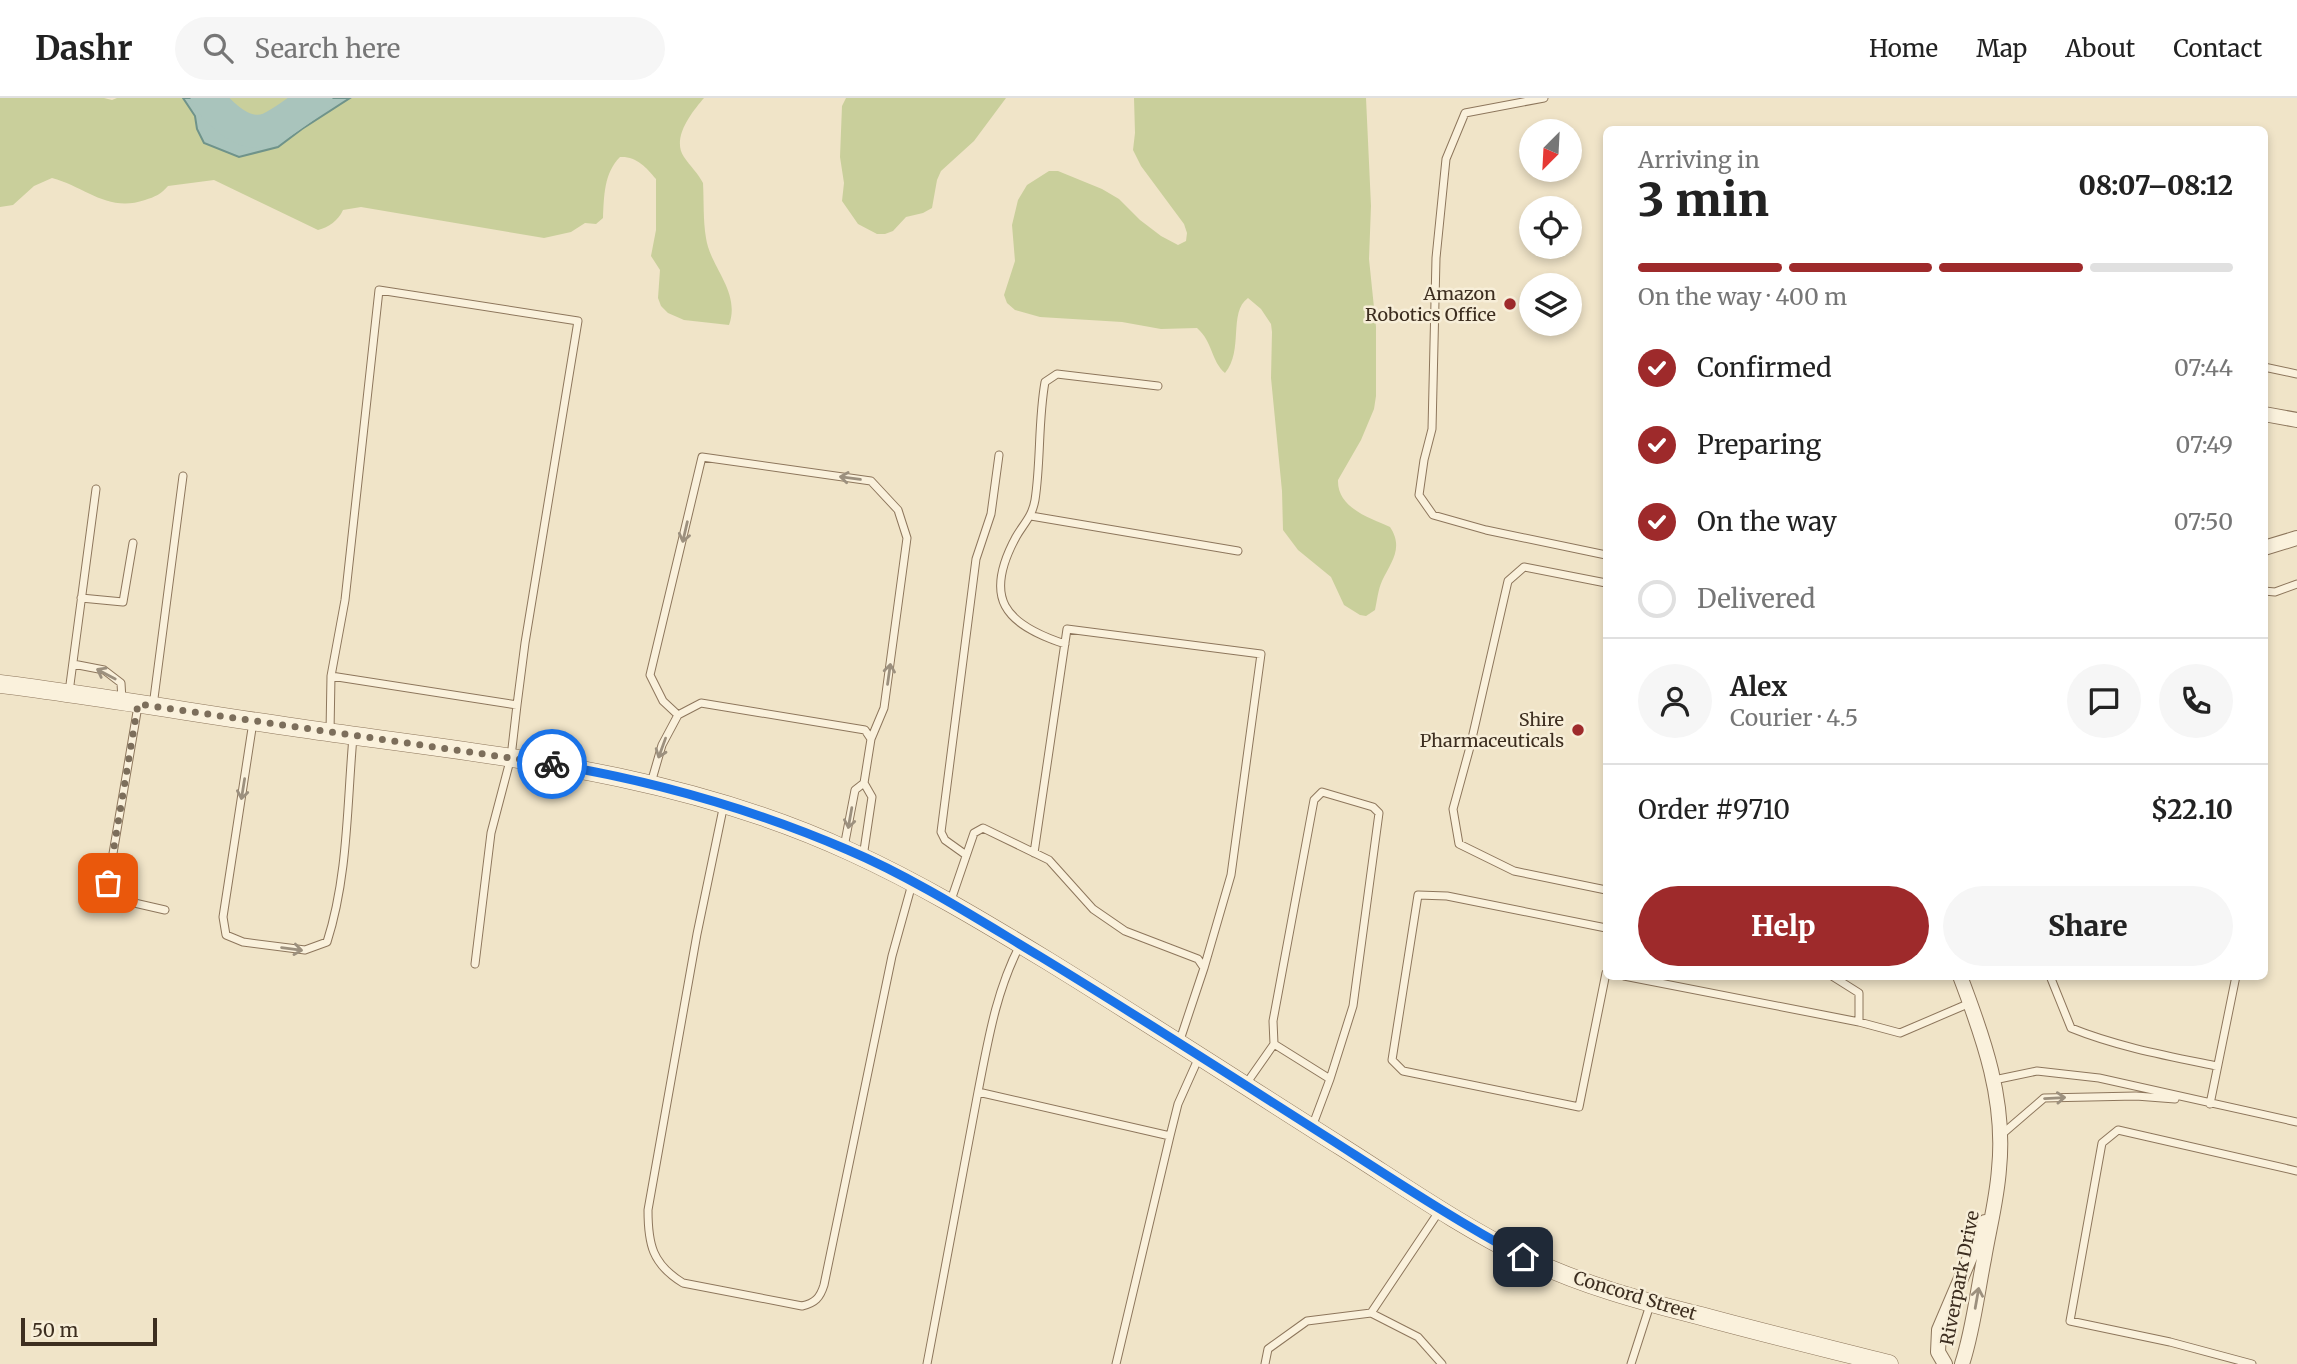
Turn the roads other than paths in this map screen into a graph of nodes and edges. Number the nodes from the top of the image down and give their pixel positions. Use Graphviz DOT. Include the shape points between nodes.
graph roads {
  1 [pos="1544,98"];
  2 [pos="2268,368"];
  3 [pos="2297,374"];
  4 [pos="1158,386"];
  5 [pos="2268,415"];
  6 [pos="2297,420"];
  7 [pos="999,455"];
  8 [pos="183,476"];
  9 [pos="96,489"];
  10 [pos="1031,516"];
  11 [pos="2297,538"];
  12 [pos="133,543"];
  13 [pos="2268,547"];
  14 [pos="1238,551"];
  15 [pos="1603,554"];
  16 [pos="1603,582"];
  17 [pos="2297,584"];
  18 [pos="2268,591"];
  19 [pos="81,598"];
  20 [pos="1065,644"];
  21 [pos="73,664"];
  22 [pos="331,676"];
  23 [pos="0,684"];
  24 [pos="69,693"];
  25 [pos="138,704"];
  26 [pos="517,705"];
  27 [pos="678,715"];
  28 [pos="253,722"];
  29 [pos="330,732"];
  30 [pos="353,736"];
  31 [pos="871,739"];
  32 [pos="511,757"];
  33 [pos="864,783"];
  34 [pos="651,784"];
  35 [pos="724,804"];
  36 [pos="844,849"];
  37 [pos="1034,853"];
  38 [pos="966,855"];
  39 [pos="863,858"];
  40 [pos="912,883"];
  41 [pos="1603,889"];
  42 [pos="949,904"];
  43 [pos="165,909"];
  44 [pos="1603,927"];
  45 [pos="1020,944"];
  46 [pos="475,964"];
  47 [pos="1204,968"];
  48 [pos="1605,980"];
  49 [pos="1644,980"];
  50 [pos="1838,980"];
  51 [pos="1961,980"];
  52 [pos="2052,980"];
  53 [pos="2235,980"];
  54 [pos="1970,1003"];
  55 [pos="1859,1022"];
  56 [pos="1179,1043"];
  57 [pos="1273,1044"];
  58 [pos="1199,1056"];
  59 [pos="2217,1066"];
  60 [pos="1330,1079"];
  61 [pos="1994,1080"];
  62 [pos="1245,1085"];
  63 [pos="978,1092"];
  64 [pos="2199,1101"];
  65 [pos="2210,1104"];
  66 [pos="2297,1122"];
  67 [pos="1312,1128"];
  68 [pos="2000,1135"];
  69 [pos="1171,1136"];
  70 [pos="2297,1171"];
  71 [pos="1995,1198"];
  72 [pos="1440,1209"];
  73 [pos="1650,1303"];
  74 [pos="1371,1313"];
  75 [pos="927,1364"];
  76 [pos="1116,1364"];
  77 [pos="1265,1364"];
  78 [pos="1442,1364"];
  79 [pos="1631,1364"];
  80 [pos="1889,1364"];
  81 [pos="1945,1364"];
  82 [pos="1962,1364"];
  83 [pos="2252,1364"];
  1 -- 15 [label="lane" via="1465,113 1446,159 1436,258 1433,429 1419,495 1433,515"];
  2 -- 3 [label="lane"];
  4 -- 10 [label="lane" via="1057,374 1045,382"];
  5 -- 6 [label="street"];
  7 -- 38 [label="lane" via="991,514 976,559 942,832 945,840"];
  8 -- 25 [label="lane"];
  9 -- 19 [label="lane"];
  10 -- 14 [label="lane"];
  10 -- 20 [label="lane" via="1017,535 1001,573 1004,607 1028,630"];
  11 -- 13 [label="street"];
  12 -- 19 [label="lane" via="123,603"];
  16 -- 41 [label="lane" via="1524,567 1507,581 1453,809 1459,844 1514,871"];
  17 -- 18 [label="lane"];
  19 -- 21 [label="lane"];
  20 -- 37 [label="lane"];
  20 -- 47 [label="lane" via="1067,629 1261,654 1231,875"];
  21 -- 24 [label="lane"];
  25 -- 21 [label="lane, one-way" via="104,670"];
  22 -- 26 [label="lane"];
  22 -- 26 [label="lane" via="345,600 379,290 578,321"];
  22 -- 29 [label="lane"];
  23 -- 24 [label="street, Concord Street"];
  24 -- 25 [label="street, Concord Street"];
  25 -- 28 [label="street, Concord Street"];
  25 -- 43 [label="lane" via="108,883 117,899"];
  26 -- 32 [label="lane"];
  27 -- 31 [label="lane" via="701,703 716,704 865,730"];
  31 -- 27 [label="lane, one-way" via="884,708 907,538 898,510 871,481 702,457 650,675 663,701"];
  27 -- 34 [label="lane, one-way" via="662,745"];
  28 -- 29 [label="street, Concord Street"];
  28 -- 30 [label="lane, one-way" via="223,918 226,935 243,942 305,950 327,942 341,879"];
  29 -- 30 [label="street, Concord Street"];
  30 -- 32 [label="street, Concord Street"];
  31 -- 33 [label="lane"];
  32 -- 34 [label="street, Concord Street"];
  32 -- 46 [label="lane" via="491,833"];
  33 -- 36 [label="lane, one-way" via="855,790"];
  33 -- 39 [label="lane" via="872,797"];
  34 -- 35 [label="street, Concord Street"];
  35 -- 36 [label="street, Concord Street"];
  35 -- 40 [label="lane" via="648,1210 649,1244 663,1266 683,1283 802,1306 820,1296 892,956"];
  36 -- 39 [label="street, Concord Street"];
  37 -- 38 [label="lane" via="983,828 974,833"];
  37 -- 47 [label="lane" via="1049,860 1093,909 1125,931 1198,959"];
  38 -- 42 [label="lane"];
  39 -- 40 [label="street, Concord Street"];
  40 -- 42 [label="street, Concord Street"];
  42 -- 45 [label="street, Concord Street"];
  44 -- 48 [label="lane" via="1447,896 1418,895 1392,1060 1403,1070 1579,1107"];
  45 -- 56 [label="street, Concord Street"];
  45 -- 63 [label="lane" via="991,1023"];
  47 -- 56 [label="lane"];
  49 -- 55 [label="lane"];
  50 -- 55 [label="lane" via="1859,993"];
  51 -- 54 [label="street, Riverpark Drive"];
  52 -- 59 [label="lane" via="2071,1028"];
  53 -- 59 [label="lane"];
  54 -- 55 [label="lane" via="1900,1033"];
  54 -- 61 [label="street, Riverpark Drive"];
  56 -- 58 [label="street, Concord Street"];
  57 -- 60 [label="lane"];
  57 -- 60 [label="lane" via="1273,1021 1314,800 1322,792 1373,807 1379,813 1353,1006"];
  57 -- 62 [label="lane"];
  58 -- 62 [label="street, Concord Street"];
  58 -- 69 [label="lane" via="1178,1104"];
  59 -- 65 [label="lane"];
  60 -- 67 [label="lane"];
  61 -- 64 [label="lane" via="2050,1072"];
  61 -- 68 [label="street, Riverpark Drive"];
  62 -- 67 [label="street, Concord Street"];
  63 -- 69 [label="lane"];
  63 -- 75 [label="lane"];
  64 -- 65 [label="lane"];
  68 -- 64 [label="lane, one-way" via="2044,1098 2136,1096"];
  65 -- 66 [label="lane"];
  67 -- 72 [label="street, Concord Street"];
  68 -- 71 [label="street, Riverpark Drive"];
  69 -- 76 [label="lane"];
  70 -- 83 [label="lane" via="2118,1130 2102,1143 2070,1321"];
  71 -- 81 [label="street, Riverpark Drive" via="1940,1330 1938,1352"];
  82 -- 71 [label="street, Riverpark Drive, one-way"];
  72 -- 73 [label="street, Concord Street" via="1555,1272"];
  72 -- 74 [label="lane"];
  73 -- 79 [label="lane"];
  73 -- 80 [label="street, Concord Street"];
  74 -- 77 [label="lane" via="1307,1321 1268,1349"];
  74 -- 78 [label="lane" via="1418,1337"];
}
